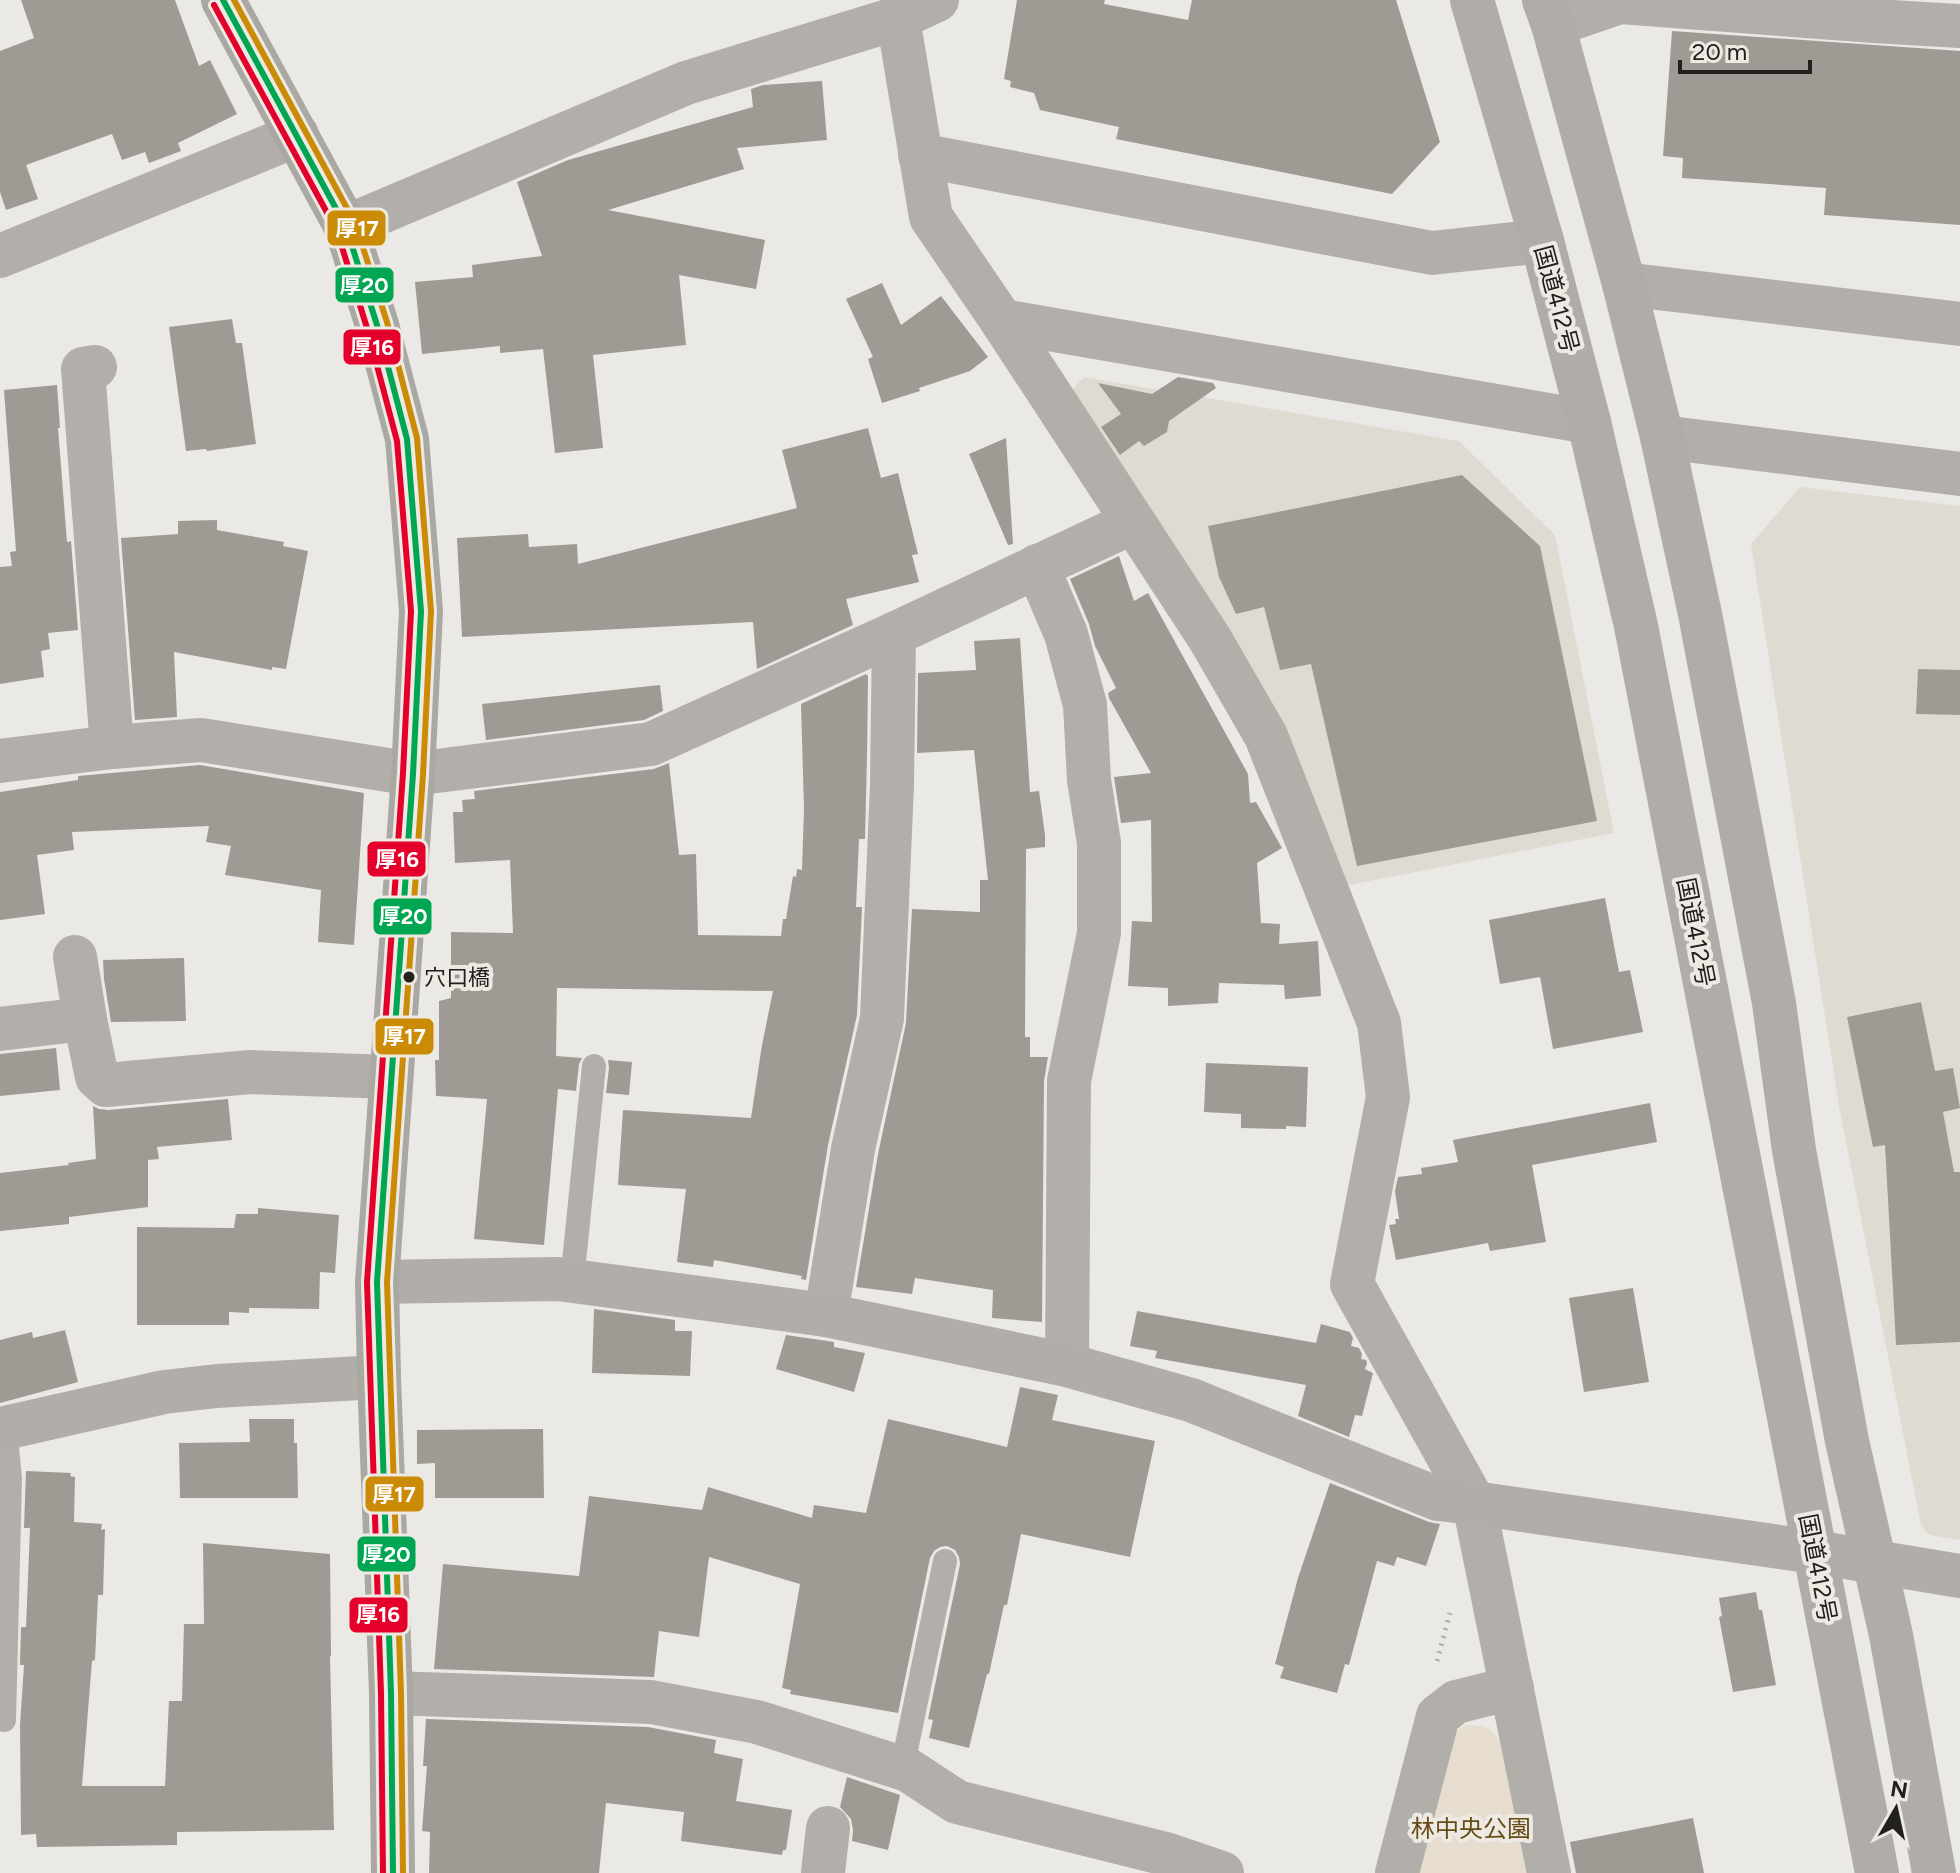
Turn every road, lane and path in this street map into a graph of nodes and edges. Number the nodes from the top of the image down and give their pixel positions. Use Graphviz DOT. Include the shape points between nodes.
graph roads {
  1 [pos="223,0"];
  2 [pos="937,0"];
  3 [pos="1472,0"];
  4 [pos="1871,11"];
  5 [pos="1549,12"];
  6 [pos="898,18"];
  7 [pos="1960,26"];
  8 [pos="297,135"];
  9 [pos="920,155"];
  10 [pos="346,227"];
  11 [pos="1542,241"];
  12 [pos="0,256"];
  13 [pos="1624,284"];
  14 [pos="1002,321"];
  15 [pos="1960,324"];
  16 [pos="95,367"];
  17 [pos="1589,422"];
  18 [pos="1662,437"];
  19 [pos="1960,474"];
  20 [pos="1133,522"];
  21 [pos="1037,566"];
  22 [pos="894,634"];
  23 [pos="112,747"];
  24 [pos="0,761"];
  25 [pos="413,774"];
  26 [pos="75,957"];
  27 [pos="85,1019"];
  28 [pos="0,1029"];
  29 [pos="594,1066"];
  30 [pos="391,1077"];
  31 [pos="572,1281"];
  32 [pos="377,1282"];
  33 [pos="826,1315"];
  34 [pos="1067,1365"];
  35 [pos="379,1377"];
  36 [pos="2,1428"];
  37 [pos="1474,1503"];
  38 [pos="1815,1552"];
  39 [pos="945,1561"];
  40 [pos="1875,1563"];
  41 [pos="1960,1576"];
  42 [pos="1453,1601"];
  43 [pos="1512,1688"];
  44 [pos="391,1693"];
  45 [pos="1438,1716"];
  46 [pos="4,1720"];
  47 [pos="902,1769"];
  48 [pos="828,1828"];
  49 [pos="393,1873"];
  50 [pos="823,1873"];
  51 [pos="1222,1873"];
  52 [pos="1397,1873"];
  53 [pos="1549,1873"];
  54 [pos="1877,1873"];
  55 [pos="1934,1873"];
  1 -- 8 [label="main road"];
  2 -- 6 [label="street"];
  3 -- 11 [label="highway, 国道412号"];
  4 -- 5 [label="street" via="1620,2"];
  4 -- 7 [label="street"];
  5 -- 13 [label="highway"];
  6 -- 9 [label="street"];
  6 -- 10 [label="street" via="686,83"];
  8 -- 10 [label="main road"];
  8 -- 12 [label="street"];
  9 -- 11 [label="street" via="1432,253"];
  9 -- 14 [label="street" via="931,217"];
  10 -- 25 [label="main road" via="407,439 421,611"];
  11 -- 17 [label="highway, 国道412号"];
  13 -- 15 [label="street"];
  13 -- 18 [label="highway"];
  14 -- 17 [label="street"];
  14 -- 20 [label="street"];
  16 -- 23 [label="street" via="83,369"];
  17 -- 38 [label="highway, 国道412号" via="1636,626"];
  18 -- 19 [label="street"];
  18 -- 40 [label="highway" via="1771,988 1794,1150 1847,1441"];
  20 -- 21 [label="street"];
  20 -- 37 [label="street" via="1266,736 1379,1023 1388,1097 1352,1284"];
  21 -- 22 [label="street"];
  21 -- 34 [label="street" via="1066,634 1085,705 1099,843 1099,933 1069,1081"];
  22 -- 25 [label="street" via="651,744"];
  22 -- 33 [label="street" via="882,1018 853,1149"];
  23 -- 24 [label="street"];
  23 -- 25 [label="street" via="201,740"];
  25 -- 30 [label="main road"];
  26 -- 27 [label="street"];
  27 -- 28 [label="street"];
  27 -- 30 [label="street" via="97,1077 106,1085 250,1072"];
  29 -- 31 [label="lane"];
  30 -- 32 [label="main road"];
  31 -- 32 [label="street"];
  31 -- 33 [label="street"];
  32 -- 35 [label="main road"];
  33 -- 34 [label="street"];
  34 -- 37 [label="street" via="1191,1400 1438,1499"];
  35 -- 36 [label="street" via="164,1392"];
  35 -- 44 [label="main road"];
  36 -- 46 [label="lane" via="10,1479"];
  37 -- 38 [label="street"];
  37 -- 43 [label="street"];
  38 -- 40 [label="street"];
  38 -- 54 [label="highway, 国道412号"];
  39 -- 47 [label="lane"];
  40 -- 41 [label="street"];
  40 -- 55 [label="highway"];
  42 -- 45 [label="path" via="1430,1686"];
  43 -- 45 [label="street" via="1456,1702"];
  43 -- 53 [label="street"];
  44 -- 47 [label="street" via="651,1702 757,1722"];
  44 -- 49 [label="main road"];
  45 -- 52 [label="street"];
  47 -- 51 [label="street" via="957,1802"];
  48 -- 50 [label="street"];
}
